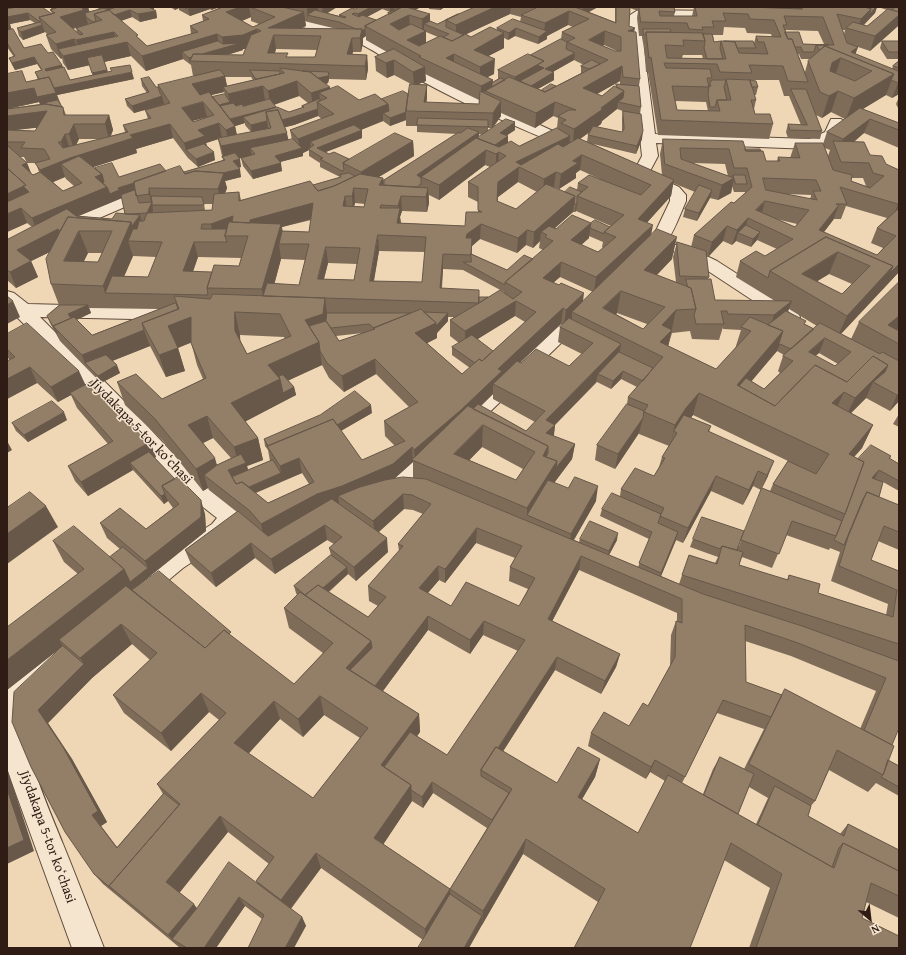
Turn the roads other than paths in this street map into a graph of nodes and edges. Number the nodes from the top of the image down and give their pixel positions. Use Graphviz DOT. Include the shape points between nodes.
graph roads {
  1 [pos="245,7"];
  2 [pos="739,15"];
  3 [pos="836,122"];
  4 [pos="648,138"];
  5 [pos="584,150"];
  6 [pos="168,183"];
  7 [pos="661,239"];
  8 [pos="7,253"];
  9 [pos="633,265"];
  10 [pos="593,302"];
  11 [pos="15,303"];
  12 [pos="196,314"];
  13 [pos="805,324"];
  14 [pos="402,482"];
  15 [pos="423,491"];
  16 [pos="365,496"];
  17 [pos="120,605"];
  18 [pos="84,634"];
  19 [pos="88,948"];
  1 -- 5 [label="street" via="264,15 320,26 363,40 507,124"];
  2 -- 4 [label="street" via="638,14 632,17"];
  3 -- 4 [label="street" via="832,135 811,144"];
  4 -- 7 [label="street" via="650,156 633,172 674,190 678,195 678,202"];
  6 -- 8 [label="street"];
  7 -- 9 [label="street"];
  7 -- 13 [label="street" via="711,265"];
  10 -- 14 [label="street" via="472,416 445,445"];
  11 -- 12 [label="street"];
  11 -- 17 [label="street, Jiydakapa 5-tor koʻchasi" via="116,404 184,479 237,521 175,562"];
  14 -- 15 [label="street"];
  14 -- 16 [label="street"];
  18 -- 19 [label="street, Jiydakapa 5-tor koʻchasi" via="35,672 20,690 13,708 13,721 25,782"];
}
